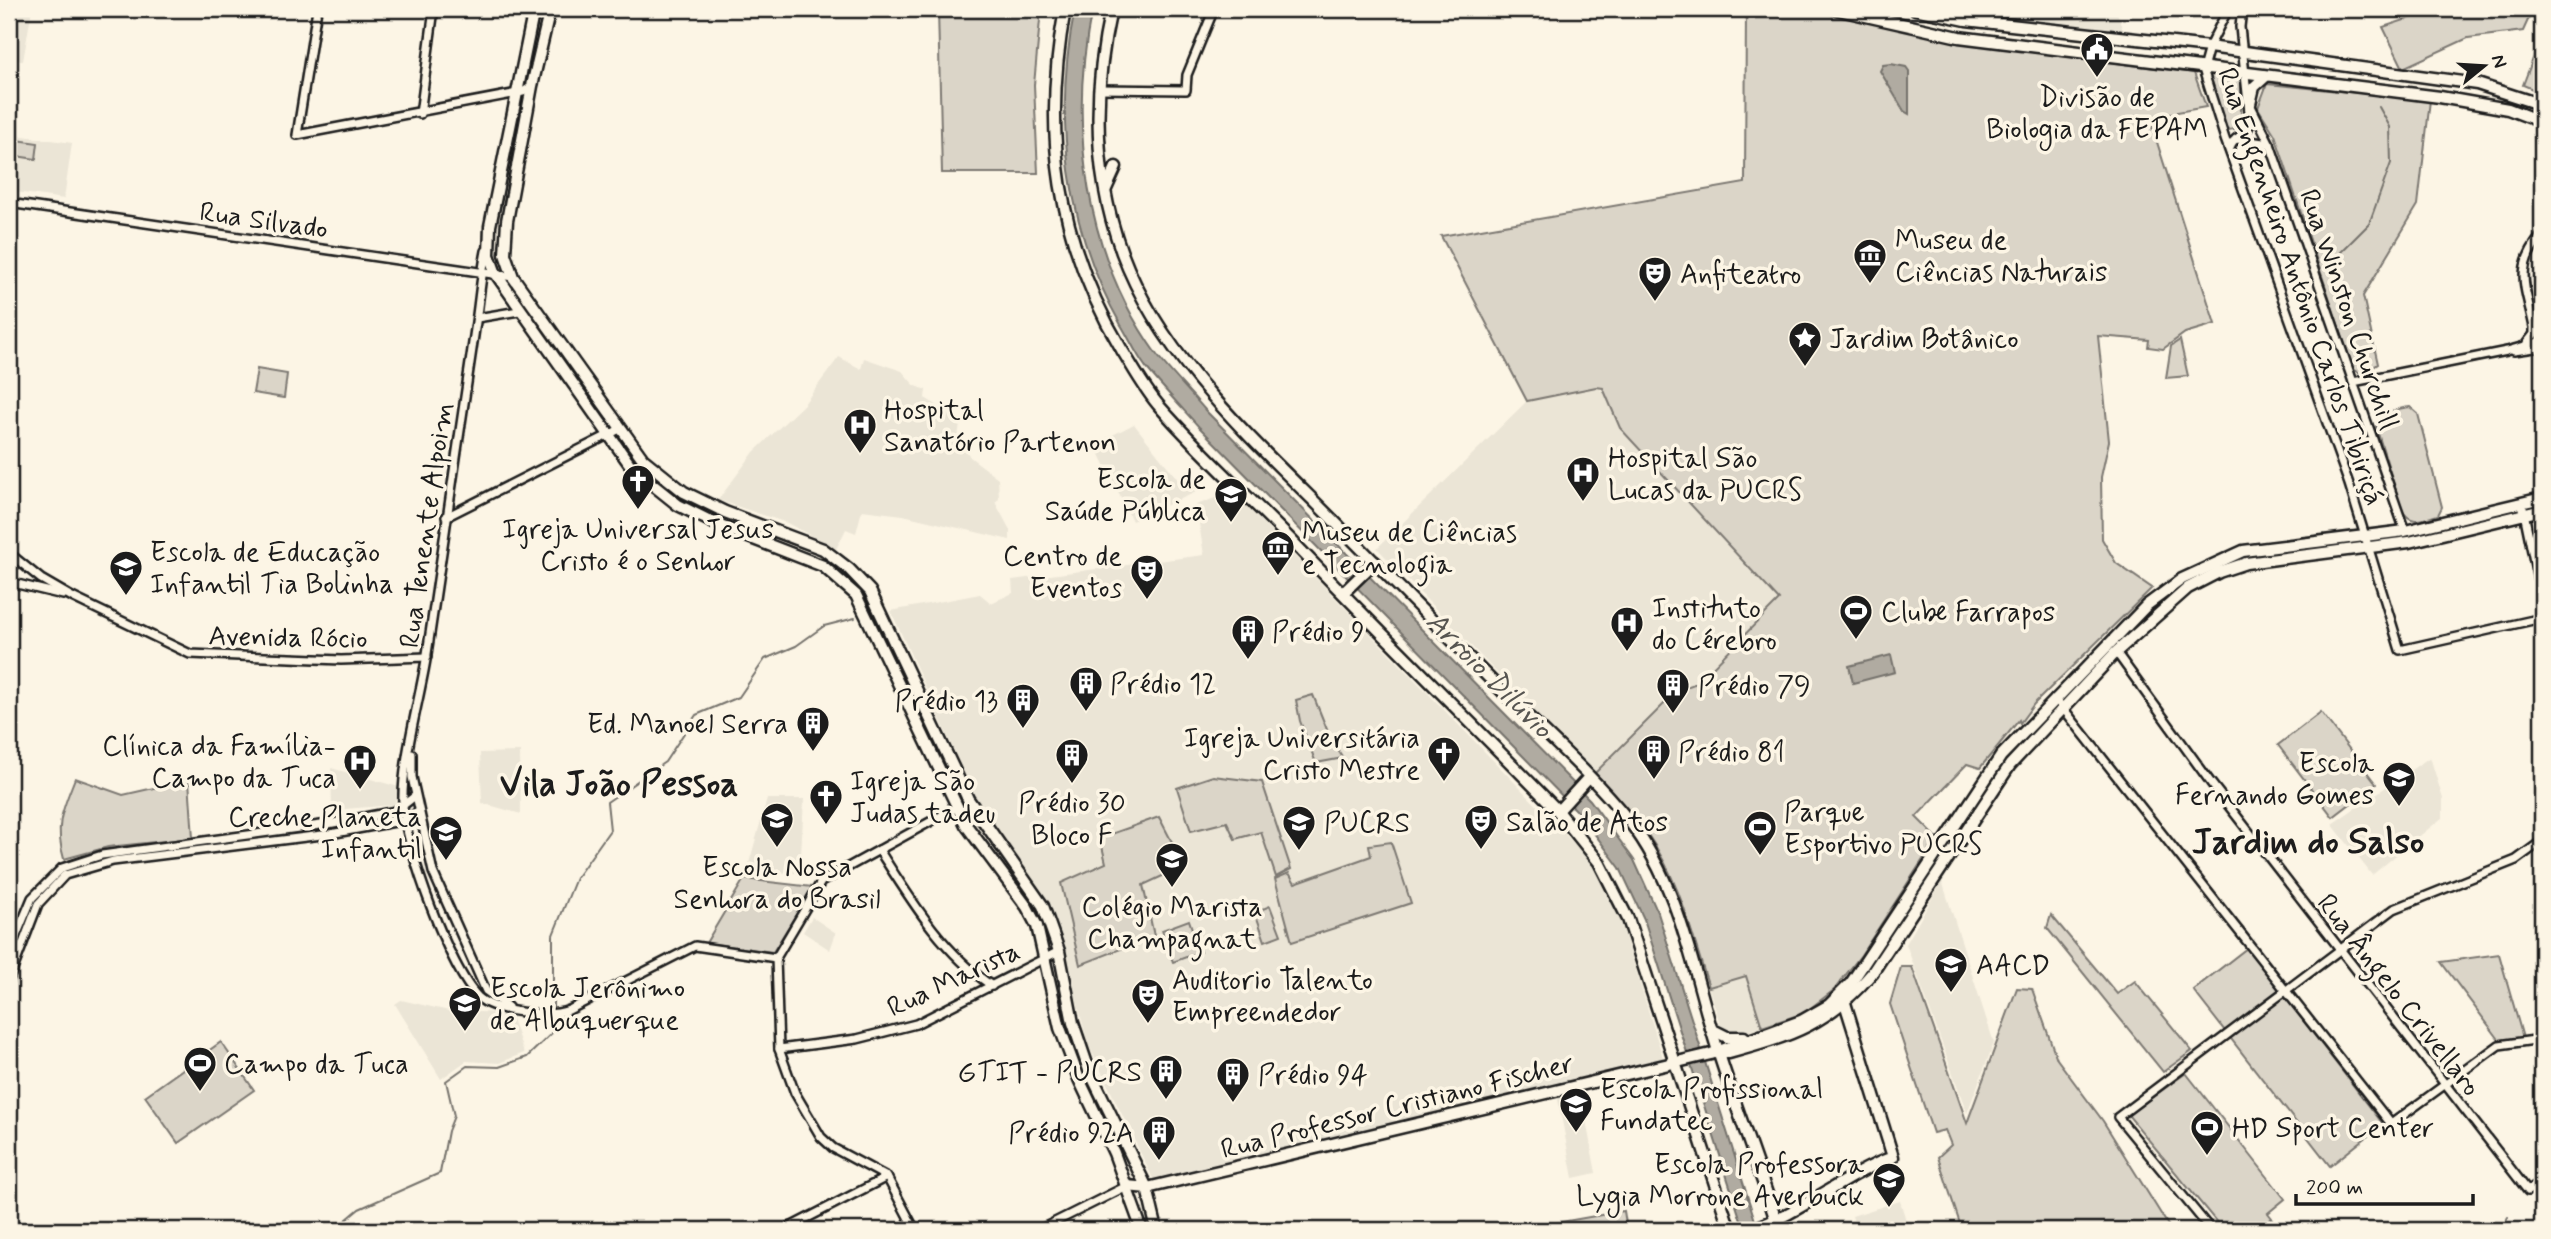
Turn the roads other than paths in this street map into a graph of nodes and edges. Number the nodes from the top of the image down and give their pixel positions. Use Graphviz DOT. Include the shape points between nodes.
graph roads {
  1 [pos="317,9"];
  2 [pos="433,9"];
  3 [pos="534,9"];
  4 [pos="550,9"];
  5 [pos="1065,9"];
  6 [pos="1111,9"];
  7 [pos="1214,9"];
  8 [pos="1835,9"];
  9 [pos="1915,9"];
  10 [pos="2228,9"];
  11 [pos="2242,9"];
  12 [pos="2222,21"];
  13 [pos="2240,27"];
  14 [pos="2209,47"];
  15 [pos="2244,52"];
  16 [pos="2203,69"];
  17 [pos="2246,74"];
  18 [pos="2265,77"];
  19 [pos="532,86"];
  20 [pos="1099,89"];
  21 [pos="514,94"];
  22 [pos="2250,104"];
  23 [pos="2542,105"];
  24 [pos="420,114"];
  25 [pos="2542,121"];
  26 [pos="2224,136"];
  27 [pos="2234,139"];
  28 [pos="2270,144"];
  29 [pos="2230,150"];
  30 [pos="1116,167"];
  31 [pos="1105,190"];
  32 [pos="9,203"];
  33 [pos="490,226"];
  34 [pos="2542,235"];
  35 [pos="482,272"];
  36 [pos="496,274"];
  37 [pos="513,277"];
  38 [pos="520,311"];
  39 [pos="477,318"];
  40 [pos="2534,327"];
  41 [pos="2542,338"];
  42 [pos="2524,345"];
  43 [pos="2542,347"];
  44 [pos="2507,351"];
  45 [pos="2353,382"];
  46 [pos="620,429"];
  47 [pos="607,435"];
  48 [pos="2542,498"];
  49 [pos="2522,503"];
  50 [pos="2542,510"];
  51 [pos="2524,514"];
  52 [pos="446,517"];
  53 [pos="2405,531"];
  54 [pos="2366,538"];
  55 [pos="2307,543"];
  56 [pos="2370,549"];
  57 [pos="9,552"];
  58 [pos="2309,555"];
  59 [pos="1371,565"];
  60 [pos="9,582"];
  61 [pos="1346,590"];
  62 [pos="72,597"];
  63 [pos="2542,600"];
  64 [pos="2542,618"];
  65 [pos="2116,652"];
  66 [pos="427,657"];
  67 [pos="2055,698"];
  68 [pos="2063,708"];
  69 [pos="412,739"];
  70 [pos="1585,782"];
  71 [pos="415,796"];
  72 [pos="403,805"];
  73 [pos="957,807"];
  74 [pos="1560,808"];
  75 [pos="418,812"];
  76 [pos="406,820"];
  77 [pos="2542,841"];
  78 [pos="878,850"];
  79 [pos="1935,856"];
  80 [pos="1945,863"];
  81 [pos="2339,950"];
  82 [pos="1059,951"];
  83 [pos="9,953"];
  84 [pos="776,958"];
  85 [pos="1046,958"];
  86 [pos="479,977"];
  87 [pos="9,980"];
  88 [pos="467,982"];
  89 [pos="992,986"];
  90 [pos="2285,990"];
  91 [pos="1843,999"];
  92 [pos="509,1008"];
  93 [pos="1711,1029"];
  94 [pos="1755,1037"];
  95 [pos="2542,1039"];
  96 [pos="779,1049"];
  97 [pos="1715,1054"];
  98 [pos="1681,1062"];
  99 [pos="2444,1084"];
  100 [pos="887,1177"];
  101 [pos="2542,1181"];
  102 [pos="1127,1186"];
  103 [pos="1147,1188"];
  104 [pos="1777,1226"];
  105 [pos="784,1230"];
  106 [pos="915,1230"];
  107 [pos="1039,1230"];
  108 [pos="1142,1230"];
  109 [pos="1157,1230"];
  110 [pos="1730,1230"];
  111 [pos="1749,1230"];
  112 [pos="2211,1230"];
  1 -- 24 [label="street" via="297,135"];
  2 -- 24 [label="street"];
  3 -- 21 [label="main road"];
  4 -- 19 [label="main road"];
  5 -- 61 [label="main road" via="1053,124 1056,165 1063,207 1105,321 1160,407"];
  6 -- 20 [label="main road"];
  7 -- 20 [label="street" via="1187,75 1186,90"];
  8 -- 16 [label="main road" via="1959,37"];
  9 -- 14 [label="main road" via="1966,20"];
  10 -- 12 [label="street, Rua Engenheiro Antônio Carlos Tibiriçá"];
  11 -- 13 [label="street"];
  12 -- 13 [label="street" via="2233,17"];
  12 -- 14 [label="street, Rua Engenheiro Antônio Carlos Tibiriçá"];
  13 -- 15 [label="street"];
  14 -- 15 [label="main road"];
  14 -- 16 [label="street, Rua Engenheiro Antônio Carlos Tibiriçá"];
  15 -- 17 [label="street"];
  15 -- 23 [label="main road" via="2477,84"];
  16 -- 17 [label="main road"];
  16 -- 26 [label="street, Rua Engenheiro Antônio Carlos Tibiriçá"];
  17 -- 18 [label="main road"];
  17 -- 22 [label="street"];
  18 -- 22 [label="main road" via="2254,87"];
  18 -- 25 [label="main road" via="2440,97 2508,109"];
  19 -- 21 [label="street"];
  19 -- 37 [label="main road" via="507,221 505,254"];
  20 -- 31 [label="main road"];
  21 -- 24 [label="street"];
  21 -- 33 [label="main road"];
  22 -- 27 [label="street" via="2249,127"];
  22 -- 28 [label="street, Rua Winston Churchill"];
  26 -- 27 [label="street"];
  26 -- 29 [label="street, Rua Engenheiro Antônio Carlos Tibiriçá"];
  27 -- 28 [label="street"];
  27 -- 29 [label="street"];
  28 -- 45 [label="street, Rua Winston Churchill"];
  29 -- 54 [label="street, Rua Engenheiro Antônio Carlos Tibiriçá"];
  30 -- 31 [label="main road"];
  31 -- 59 [label="main road" via="1122,253 1138,288 1183,360"];
  32 -- 35 [label="street, Rua Silvado"];
  33 -- 35 [label="street, Rua Tenente Alpoim"];
  33 -- 36 [label="main road" via="489,255"];
  34 -- 40 [label="street" via="2528,250 2522,272"];
  35 -- 36 [label="street, Rua Silvado"];
  35 -- 39 [label="street, Rua Tenente Alpoim"];
  36 -- 37 [label="street, Rua Silvado"];
  36 -- 38 [label="main road"];
  37 -- 46 [label="main road"];
  38 -- 39 [label="street"];
  38 -- 47 [label="main road"];
  39 -- 52 [label="street, Rua Tenente Alpoim"];
  40 -- 41 [label="street"];
  40 -- 42 [label="street" via="2532,338"];
  41 -- 42 [label="street"];
  42 -- 44 [label="street"];
  43 -- 44 [label="street"];
  44 -- 45 [label="street"];
  45 -- 53 [label="street, Rua Winston Churchill"];
  46 -- 47 [label="street"];
  46 -- 82 [label="main road" via="643,459 676,486 725,512 823,549 870,591 968,799 1043,906"];
  47 -- 52 [label="street"];
  47 -- 73 [label="main road" via="633,469 678,505 823,566 845,583 865,609"];
  48 -- 49 [label="main road, Rua Professor Cristiano Fischer"];
  49 -- 51 [label="street"];
  49 -- 53 [label="main road, Rua Professor Cristiano Fischer"];
  50 -- 51 [label="main road, Rua Professor Cristiano Fischer"];
  51 -- 56 [label="main road, Rua Professor Cristiano Fischer"];
  51 -- 63 [label="street"];
  52 -- 66 [label="street, Rua Tenente Alpoim"];
  53 -- 54 [label="main road, Rua Professor Cristiano Fischer"];
  54 -- 55 [label="main road, Rua Professor Cristiano Fischer"];
  54 -- 56 [label="street, Rua Engenheiro Antônio Carlos Tibiriçá"];
  55 -- 58 [label="main road"];
  55 -- 67 [label="main road, Rua Professor Cristiano Fischer" via="2243,551 2190,574 2147,605"];
  56 -- 58 [label="main road, Rua Professor Cristiano Fischer"];
  56 -- 64 [label="street, Rua Engenheiro Antônio Carlos Tibiriçá" via="2400,650"];
  57 -- 62 [label="street, Avenida Rócio" via="40,579"];
  58 -- 65 [label="main road, Rua Professor Cristiano Fischer" via="2246,562 2207,578 2166,606"];
  59 -- 61 [label="main road"];
  59 -- 70 [label="main road"];
  60 -- 62 [label="street"];
  61 -- 74 [label="main road"];
  62 -- 66 [label="street, Avenida Rócio" via="190,654 341,660"];
  65 -- 68 [label="main road, Rua Professor Cristiano Fischer"];
  65 -- 81 [label="street, Rua Ângelo Crivellaro"];
  66 -- 69 [label="street, Rua Tenente Alpoim"];
  67 -- 68 [label="street"];
  67 -- 79 [label="main road, Rua Professor Cristiano Fischer" via="2001,756"];
  68 -- 80 [label="main road, Rua Professor Cristiano Fischer" via="2010,765"];
  68 -- 90 [label="street"];
  69 -- 71 [label="street, Rua Tenente Alpoim"];
  69 -- 72 [label="street, Rua Tenente Alpoim"];
  70 -- 74 [label="main road"];
  70 -- 93 [label="main road" via="1630,822 1660,869"];
  71 -- 72 [label="street"];
  71 -- 75 [label="street, Rua Tenente Alpoim"];
  72 -- 76 [label="street, Rua Tenente Alpoim"];
  72 -- 83 [label="street" via="396,811 328,824 102,855 62,868 32,898"];
  73 -- 78 [label="street"];
  73 -- 85 [label="main road" via="1027,906"];
  74 -- 98 [label="main road" via="1599,862 1629,919"];
  75 -- 76 [label="street"];
  75 -- 86 [label="street, Rua Tenente Alpoim" via="433,872"];
  76 -- 87 [label="street" via="113,861 65,875 38,904"];
  76 -- 88 [label="street, Rua Tenente Alpoim" via="423,886"];
  77 -- 81 [label="street" via="2516,860 2394,909"];
  78 -- 84 [label="street" via="821,882"];
  78 -- 89 [label="street" via="923,918 966,968"];
  79 -- 80 [label="main road"];
  79 -- 91 [label="main road, Rua Professor Cristiano Fischer"];
  80 -- 91 [label="main road, Rua Professor Cristiano Fischer" via="1872,973"];
  81 -- 90 [label="street"];
  81 -- 99 [label="street, Rua Ângelo Crivellaro"];
  82 -- 85 [label="street, Rua Marista"];
  82 -- 103 [label="main road" via="1073,1023 1089,1070"];
  84 -- 92 [label="street" via="695,946 559,1014"];
  84 -- 96 [label="street"];
  85 -- 89 [label="street, Rua Marista"];
  85 -- 102 [label="main road" via="1060,1028"];
  86 -- 88 [label="street"];
  86 -- 92 [label="street, Rua Tenente Alpoim" via="486,991"];
  88 -- 92 [label="street, Rua Tenente Alpoim" via="487,1004"];
  89 -- 96 [label="street, Rua Marista" via="916,1024 858,1040"];
  90 -- 99 [label="street" via="2390,1125"];
  90 -- 112 [label="street" via="2118,1116"];
  91 -- 94 [label="main road, Rua Professor Cristiano Fischer" via="1801,1021"];
  91 -- 97 [label="main road, Rua Professor Cristiano Fischer" via="1820,1021 1785,1038"];
  91 -- 104 [label="main road" via="1894,1157 1854,1174"];
  93 -- 94 [label="main road" via="1727,1037"];
  93 -- 97 [label="main road"];
  94 -- 97 [label="main road, Rua Professor Cristiano Fischer"];
  95 -- 99 [label="street" via="2499,1045"];
  96 -- 100 [label="street" via="815,1131 833,1148"];
  97 -- 98 [label="main road, Rua Professor Cristiano Fischer"];
  97 -- 104 [label="main road"];
  98 -- 103 [label="main road, Rua Professor Cristiano Fischer"];
  98 -- 110 [label="main road"];
  99 -- 101 [label="street, Rua Ângelo Crivellaro" via="2528,1191"];
  100 -- 105 [label="street"];
  100 -- 106 [label="street"];
  102 -- 103 [label="main road, Rua Professor Cristiano Fischer"];
  102 -- 107 [label="street"];
  102 -- 108 [label="main road"];
  103 -- 109 [label="main road"];
  104 -- 111 [label="main road"];
}
